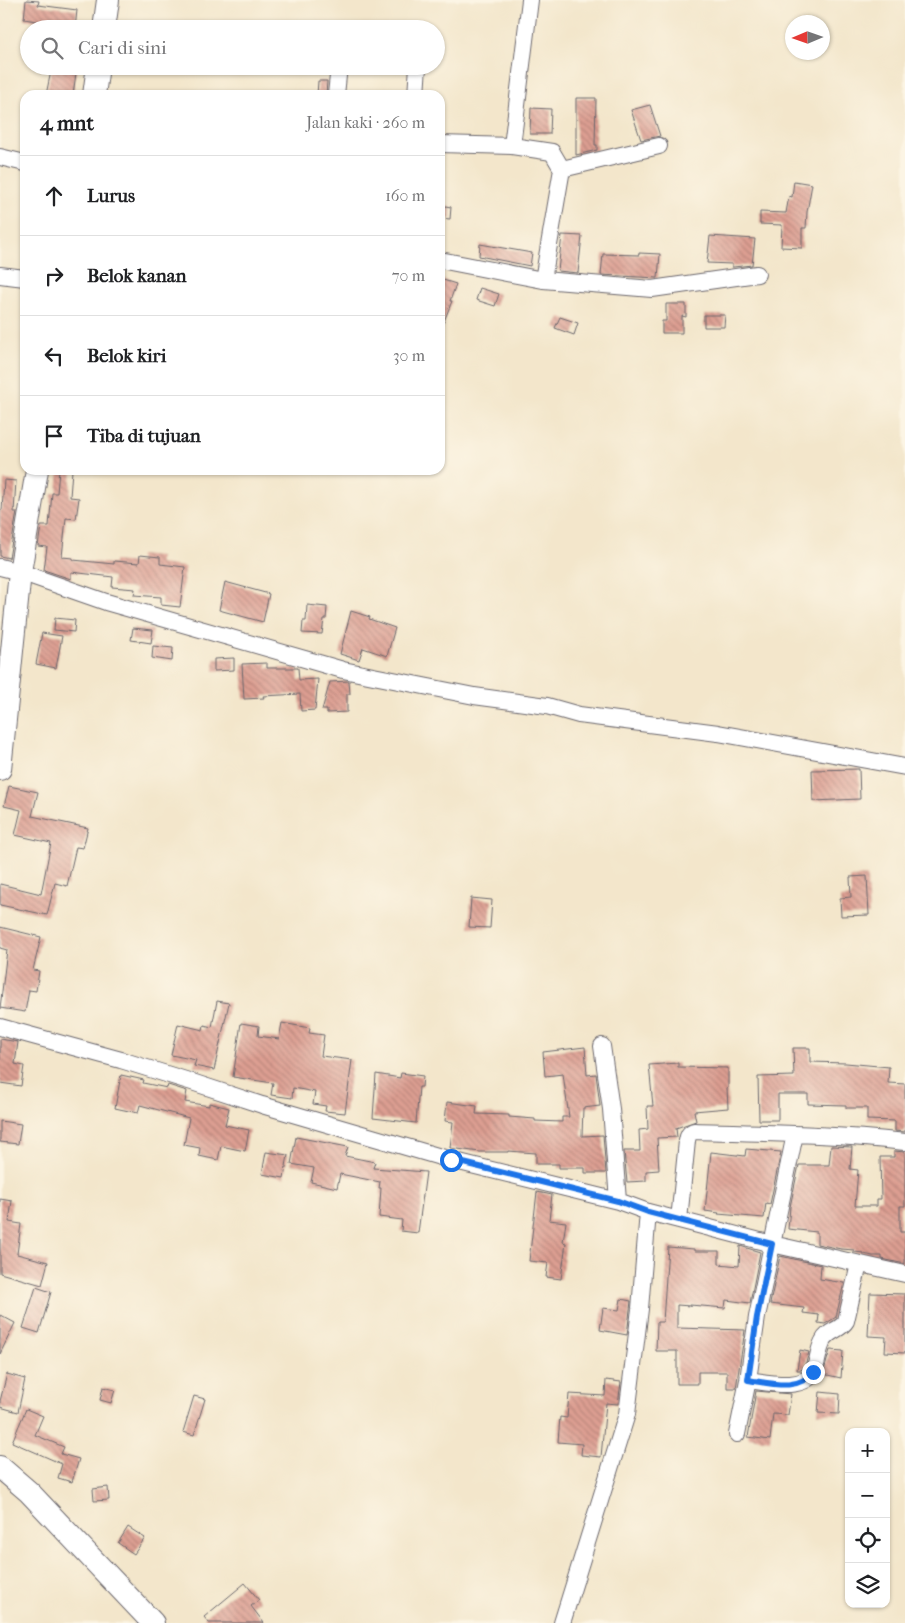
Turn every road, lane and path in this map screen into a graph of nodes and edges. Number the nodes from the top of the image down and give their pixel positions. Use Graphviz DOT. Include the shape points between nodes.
graph roads {
  1 [pos="108,0"];
  2 [pos="530,0"];
  3 [pos="105,20"];
  4 [pos="97,75"];
  5 [pos="338,75"];
  6 [pos="417,75"];
  7 [pos="95,90"];
  8 [pos="337,90"];
  9 [pos="416,90"];
  10 [pos="445,144"];
  11 [pos="512,146"];
  12 [pos="659,146"];
  13 [pos="0,157"];
  14 [pos="20,162"];
  15 [pos="562,169"];
  16 [pos="445,261"];
  17 [pos="757,274"];
  18 [pos="0,275"];
  19 [pos="20,277"];
  20 [pos="543,280"];
  21 [pos="36,475"];
  22 [pos="10,570"];
  23 [pos="905,767"];
  24 [pos="0,768"];
  25 [pos="0,1027"];
  26 [pos="602,1046"];
  27 [pos="795,1134"];
  28 [pos="905,1142"];
  29 [pos="618,1201"];
  30 [pos="648,1212"];
  31 [pos="679,1220"];
  32 [pos="772,1244"];
  33 [pos="859,1264"];
  34 [pos="905,1274"];
  35 [pos="748,1380"];
  36 [pos="737,1434"];
  37 [pos="0,1467"];
  38 [pos="153,1623"];
  39 [pos="562,1623"];
  1 -- 3 [label="street"];
  2 -- 11 [label="street"];
  4 -- 7 [label="street"];
  5 -- 8 [label="street"];
  6 -- 9 [label="street"];
  10 -- 11 [label="street"];
  11 -- 15 [label="street" via="552,152"];
  12 -- 15 [label="street"];
  13 -- 14 [label="street"];
  15 -- 20 [label="street"];
  16 -- 20 [label="street"];
  17 -- 20 [label="street" via="652,289"];
  18 -- 19 [label="street"];
  21 -- 22 [label="street"];
  22 -- 23 [label="street" via="106,602 343,670 474,696 547,706 579,715 718,733"];
  22 -- 24 [label="street"];
  25 -- 29 [label="street" via="343,1130"];
  26 -- 29 [label="street"];
  27 -- 28 [label="street"];
  27 -- 31 [label="street" via="690,1132"];
  27 -- 32 [label="street"];
  29 -- 30 [label="street"];
  30 -- 31 [label="street"];
  30 -- 39 [label="street" via="628,1414"];
  31 -- 32 [label="street"];
  32 -- 33 [label="street"];
  32 -- 35 [label="street"];
  33 -- 34 [label="street"];
  33 -- 35 [label="street" via="846,1321 843,1327 829,1333 823,1340 808,1380 790,1385"];
  35 -- 36 [label="street"];
  37 -- 38 [label="street"];
}
